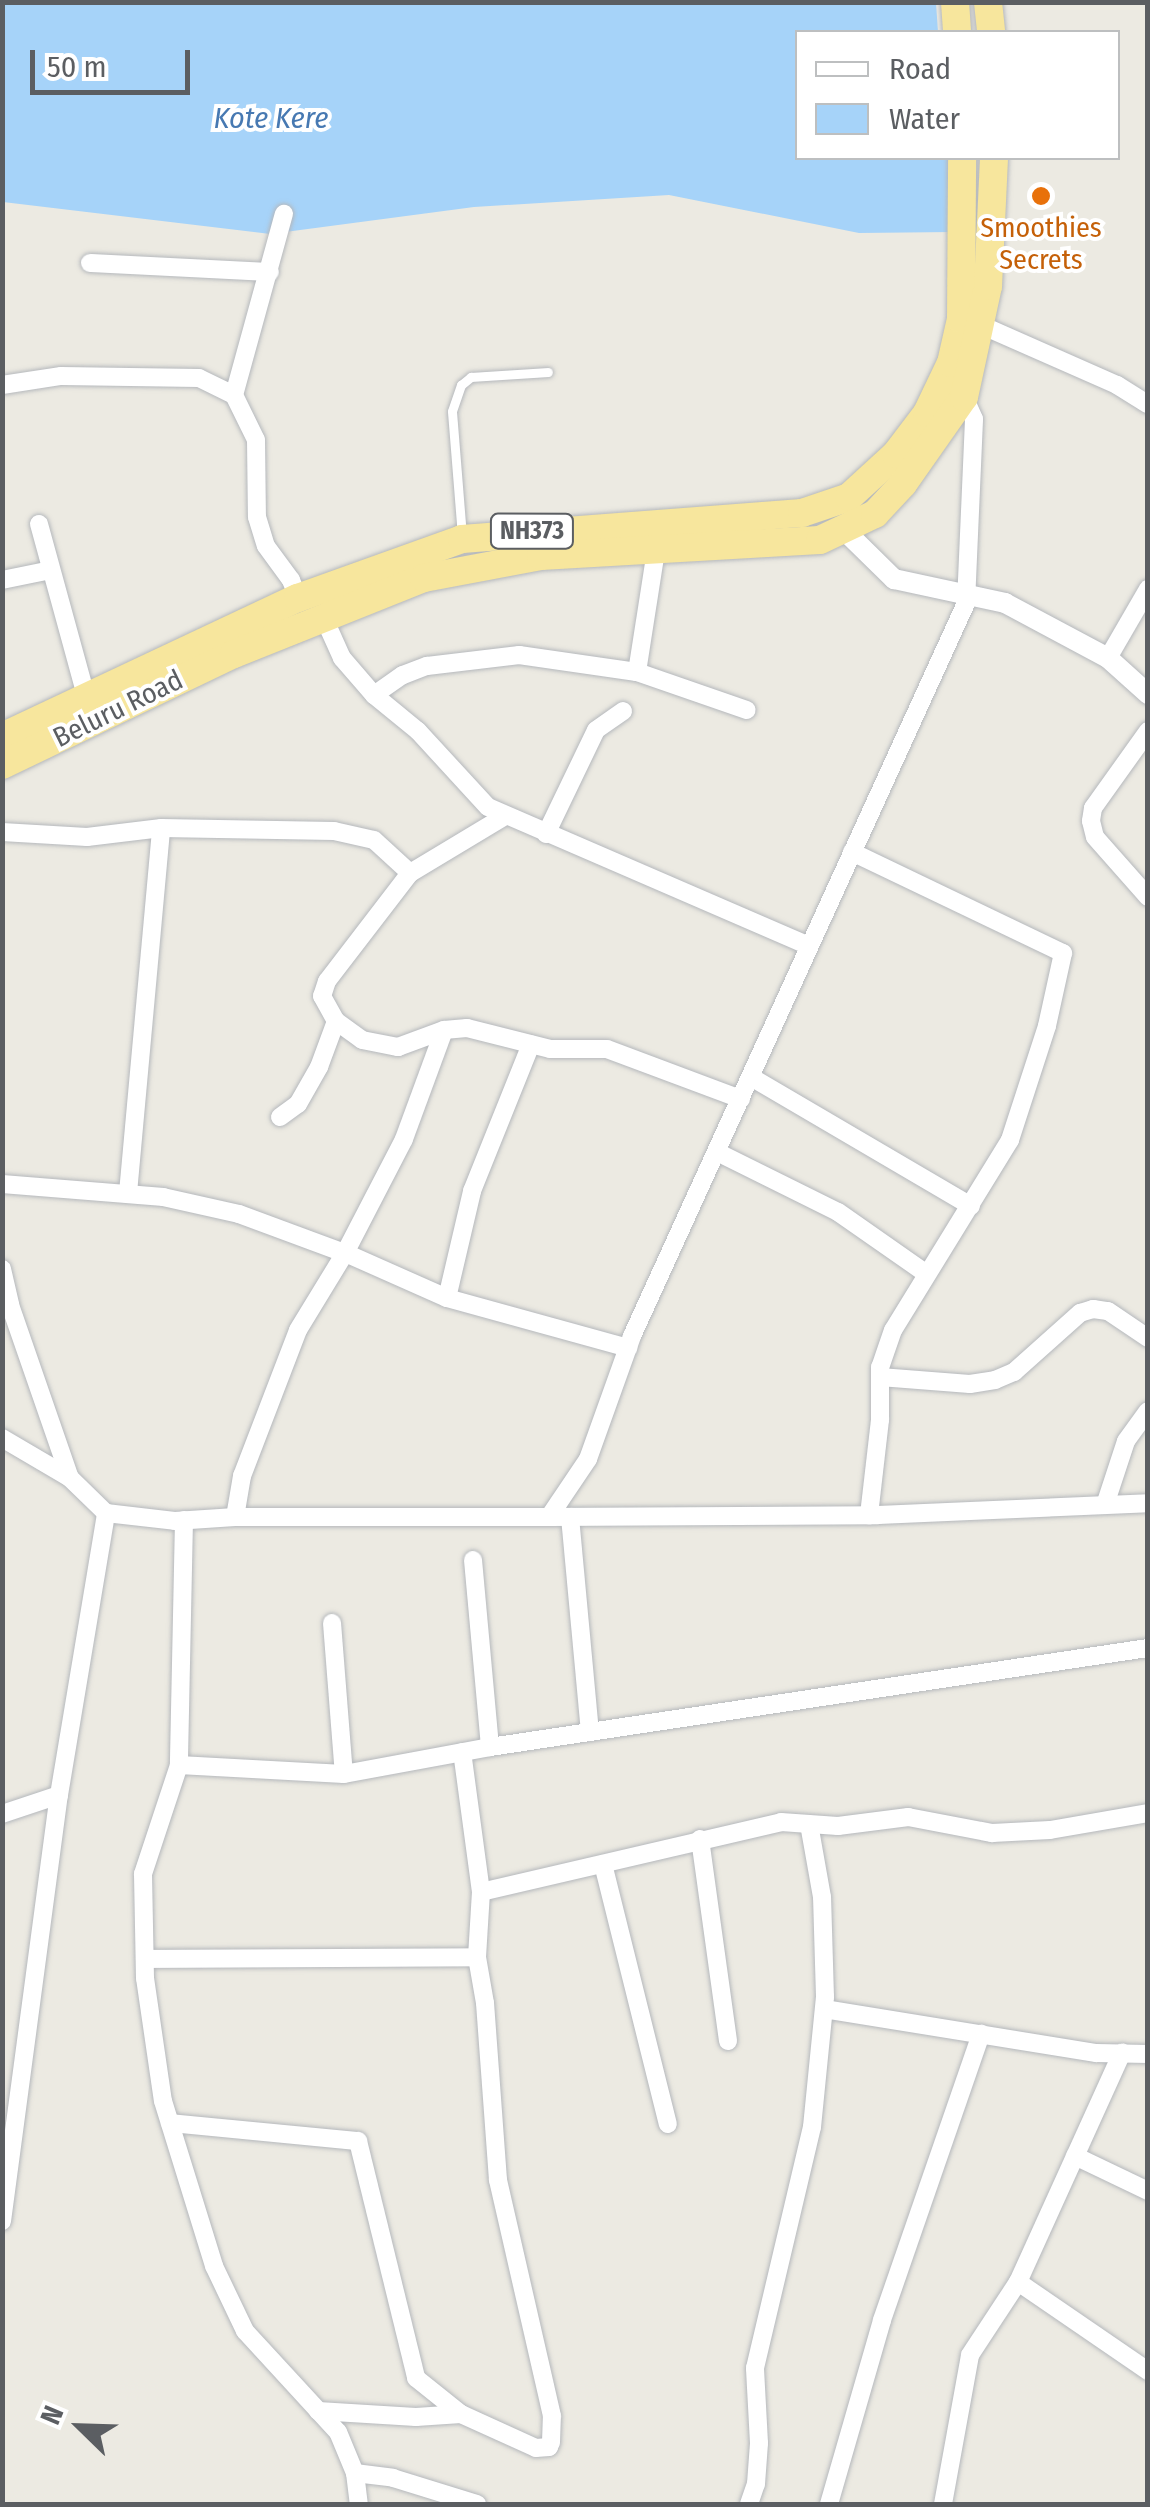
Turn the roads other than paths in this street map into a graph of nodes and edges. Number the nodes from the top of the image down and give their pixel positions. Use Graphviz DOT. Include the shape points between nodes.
graph roads {
  1 [pos="954,2"];
  2 [pos="991,3"];
  3 [pos="957,30"];
  4 [pos="990,30"];
  5 [pos="962,160"];
  6 [pos="994,160"];
  7 [pos="284,214"];
  8 [pos="90,264"];
  9 [pos="270,272"];
  10 [pos="981,325"];
  11 [pos="548,372"];
  12 [pos="2,385"];
  13 [pos="234,395"];
  14 [pos="964,397"];
  15 [pos="1148,404"];
  16 [pos="38,524"];
  17 [pos="846,530"];
  18 [pos="462,539"];
  19 [pos="656,551"];
  20 [pos="51,570"];
  21 [pos="2,580"];
  22 [pos="1148,588"];
  23 [pos="967,592"];
  24 [pos="298,598"];
  25 [pos="324,618"];
  26 [pos="1108,658"];
  27 [pos="637,672"];
  28 [pos="1148,694"];
  29 [pos="374,695"];
  30 [pos="86,696"];
  31 [pos="746,710"];
  32 [pos="622,711"];
  33 [pos="1148,731"];
  34 [pos="2,737"];
  35 [pos="2,764"];
  36 [pos="504,816"];
  37 [pos="161,828"];
  38 [pos="2,832"];
  39 [pos="546,834"];
  40 [pos="852,852"];
  41 [pos="410,873"];
  42 [pos="1148,897"];
  43 [pos="809,946"];
  44 [pos="336,1021"];
  45 [pos="444,1030"];
  46 [pos="531,1044"];
  47 [pos="750,1077"];
  48 [pos="741,1098"];
  49 [pos="280,1118"];
  50 [pos="717,1152"];
  51 [pos="2,1184"];
  52 [pos="128,1194"];
  53 [pos="971,1206"];
  54 [pos="345,1253"];
  55 [pos="2,1269"];
  56 [pos="927,1274"];
  57 [pos="447,1298"];
  58 [pos="1146,1334"];
  59 [pos="628,1348"];
  60 [pos="880,1378"];
  61 [pos="1148,1411"];
  62 [pos="2,1438"];
  63 [pos="70,1478"];
  64 [pos="1148,1503"];
  65 [pos="1105,1506"];
  66 [pos="106,1513"];
  67 [pos="869,1515"];
  68 [pos="235,1516"];
  69 [pos="570,1516"];
  70 [pos="549,1517"];
  71 [pos="184,1520"];
  72 [pos="473,1560"];
  73 [pos="332,1622"];
  74 [pos="1148,1648"];
  75 [pos="590,1732"];
  76 [pos="490,1746"];
  77 [pos="462,1752"];
  78 [pos="179,1765"];
  79 [pos="344,1774"];
  80 [pos="59,1796"];
  81 [pos="1148,1813"];
  82 [pos="2,1814"];
  83 [pos="808,1824"];
  84 [pos="700,1839"];
  85 [pos="603,1864"];
  86 [pos="481,1892"];
  87 [pos="477,1957"];
  88 [pos="145,1959"];
  89 [pos="824,2008"];
  90 [pos="982,2034"];
  91 [pos="728,2042"];
  92 [pos="1122,2053"];
  93 [pos="1148,2054"];
  94 [pos="170,2124"];
  95 [pos="668,2124"];
  96 [pos="8,2129"];
  97 [pos="1075,2156"];
  98 [pos="1148,2192"];
  99 [pos="2,2221"];
  100 [pos="1018,2282"];
  101 [pos="1148,2371"];
  102 [pos="318,2411"];
  103 [pos="461,2414"];
  104 [pos="355,2473"];
  105 [pos="359,2504"];
  106 [pos="477,2504"];
  107 [pos="749,2504"];
  108 [pos="828,2504"];
  109 [pos="943,2504"];
  1 -- 3 [label="highway"];
  2 -- 4 [label="highway"];
  5 -- 18 [label="highway, NH373" via="962,319 951,363 927,413 870,482 827,508 802,513"];
  6 -- 10 [label="highway, NH373"];
  7 -- 9 [label="street"];
  8 -- 9 [label="street"];
  9 -- 13 [label="street"];
  10 -- 14 [label="highway, NH373"];
  10 -- 15 [label="street"];
  11 -- 18 [label="lane" via="472,377 455,397"];
  12 -- 13 [label="street" via="61,376 199,378"];
  13 -- 24 [label="street" via="256,440 257,517 266,546"];
  14 -- 17 [label="highway, NH373" via="904,484 875,514"];
  14 -- 23 [label="street" via="974,418"];
  16 -- 20 [label="street"];
  17 -- 19 [label="highway, NH373" via="820,540"];
  17 -- 23 [label="street" via="894,578"];
  18 -- 24 [label="highway, NH373"];
  19 -- 25 [label="highway, NH373" via="541,556 468,568"];
  19 -- 27 [label="street"];
  20 -- 21 [label="street"];
  20 -- 30 [label="street"];
  22 -- 26 [label="street"];
  23 -- 26 [label="street" via="1057,627"];
  23 -- 40 [label="street"];
  24 -- 30 [label="highway, NH373"];
  25 -- 29 [label="street" via="342,658"];
  25 -- 35 [label="highway, Beluru Road / NH373"];
  26 -- 28 [label="street"];
  27 -- 29 [label="street" via="519,654 427,666"];
  27 -- 31 [label="street"];
  29 -- 36 [label="street"];
  30 -- 34 [label="highway, NH373"];
  32 -- 39 [label="street" via="596,730"];
  33 -- 42 [label="street" via="1093,808 1091,822 1095,837"];
  36 -- 39 [label="street"];
  36 -- 41 [label="street"];
  37 -- 38 [label="street" via="87,837"];
  37 -- 41 [label="street" via="334,831 374,840"];
  37 -- 52 [label="street"];
  39 -- 43 [label="street"];
  40 -- 43 [label="street"];
  40 -- 53 [label="street" via="1062,953 1047,1026 1010,1140"];
  41 -- 44 [label="street" via="326,981 322,996"];
  43 -- 47 [label="street"];
  44 -- 45 [label="street" via="362,1040 398,1047"];
  44 -- 49 [label="street" via="298,1104"];
  45 -- 46 [label="street" via="468,1028"];
  45 -- 54 [label="street" via="404,1139"];
  46 -- 48 [label="street" via="607,1049"];
  46 -- 57 [label="street" via="472,1191"];
  47 -- 48 [label="street"];
  47 -- 53 [label="street"];
  48 -- 50 [label="street"];
  50 -- 56 [label="street" via="838,1212"];
  50 -- 59 [label="street"];
  51 -- 52 [label="street"];
  52 -- 54 [label="street" via="239,1214"];
  53 -- 56 [label="street"];
  54 -- 57 [label="street"];
  54 -- 68 [label="street" via="298,1330 242,1476"];
  55 -- 63 [label="street"];
  56 -- 60 [label="street" via="893,1330"];
  57 -- 59 [label="street"];
  58 -- 60 [label="street" via="1108,1310 1094,1309 996,1380"];
  59 -- 70 [label="street" via="588,1459"];
  60 -- 67 [label="street"];
  61 -- 65 [label="street" via="1126,1441"];
  62 -- 63 [label="street"];
  63 -- 66 [label="street"];
  64 -- 65 [label="street"];
  65 -- 67 [label="street"];
  66 -- 71 [label="street"];
  66 -- 80 [label="street"];
  67 -- 69 [label="street"];
  68 -- 70 [label="street"];
  68 -- 71 [label="street"];
  69 -- 70 [label="street"];
  69 -- 75 [label="street"];
  71 -- 78 [label="street"];
  72 -- 76 [label="street"];
  73 -- 79 [label="street"];
  74 -- 75 [label="street"];
  75 -- 76 [label="street"];
  76 -- 77 [label="street"];
  77 -- 79 [label="street"];
  77 -- 86 [label="street"];
  78 -- 79 [label="street"];
  78 -- 88 [label="street" via="143,1874"];
  80 -- 82 [label="street"];
  80 -- 96 [label="street"];
  81 -- 83 [label="street" via="992,1833 908,1818"];
  83 -- 84 [label="street" via="781,1822"];
  83 -- 89 [label="street" via="822,1897"];
  84 -- 85 [label="street"];
  84 -- 91 [label="street"];
  85 -- 86 [label="street"];
  85 -- 95 [label="street"];
  86 -- 87 [label="street"];
  87 -- 88 [label="street"];
  87 -- 103 [label="street" via="498,2180 552,2416 552,2442 536,2448"];
  88 -- 94 [label="street"];
  89 -- 90 [label="street"];
  89 -- 107 [label="street" via="812,2127 755,2368 759,2443"];
  90 -- 92 [label="street"];
  90 -- 108 [label="street" via="882,2320"];
  92 -- 93 [label="street"];
  92 -- 97 [label="street"];
  94 -- 102 [label="street" via="214,2266 245,2331"];
  94 -- 103 [label="street" via="358,2141 416,2378"];
  96 -- 99 [label="street"];
  97 -- 98 [label="street"];
  97 -- 100 [label="street"];
  100 -- 101 [label="street"];
  100 -- 109 [label="street" via="970,2355"];
  102 -- 103 [label="street"];
  102 -- 104 [label="street" via="338,2432"];
  104 -- 105 [label="street"];
  104 -- 106 [label="street"];
}
